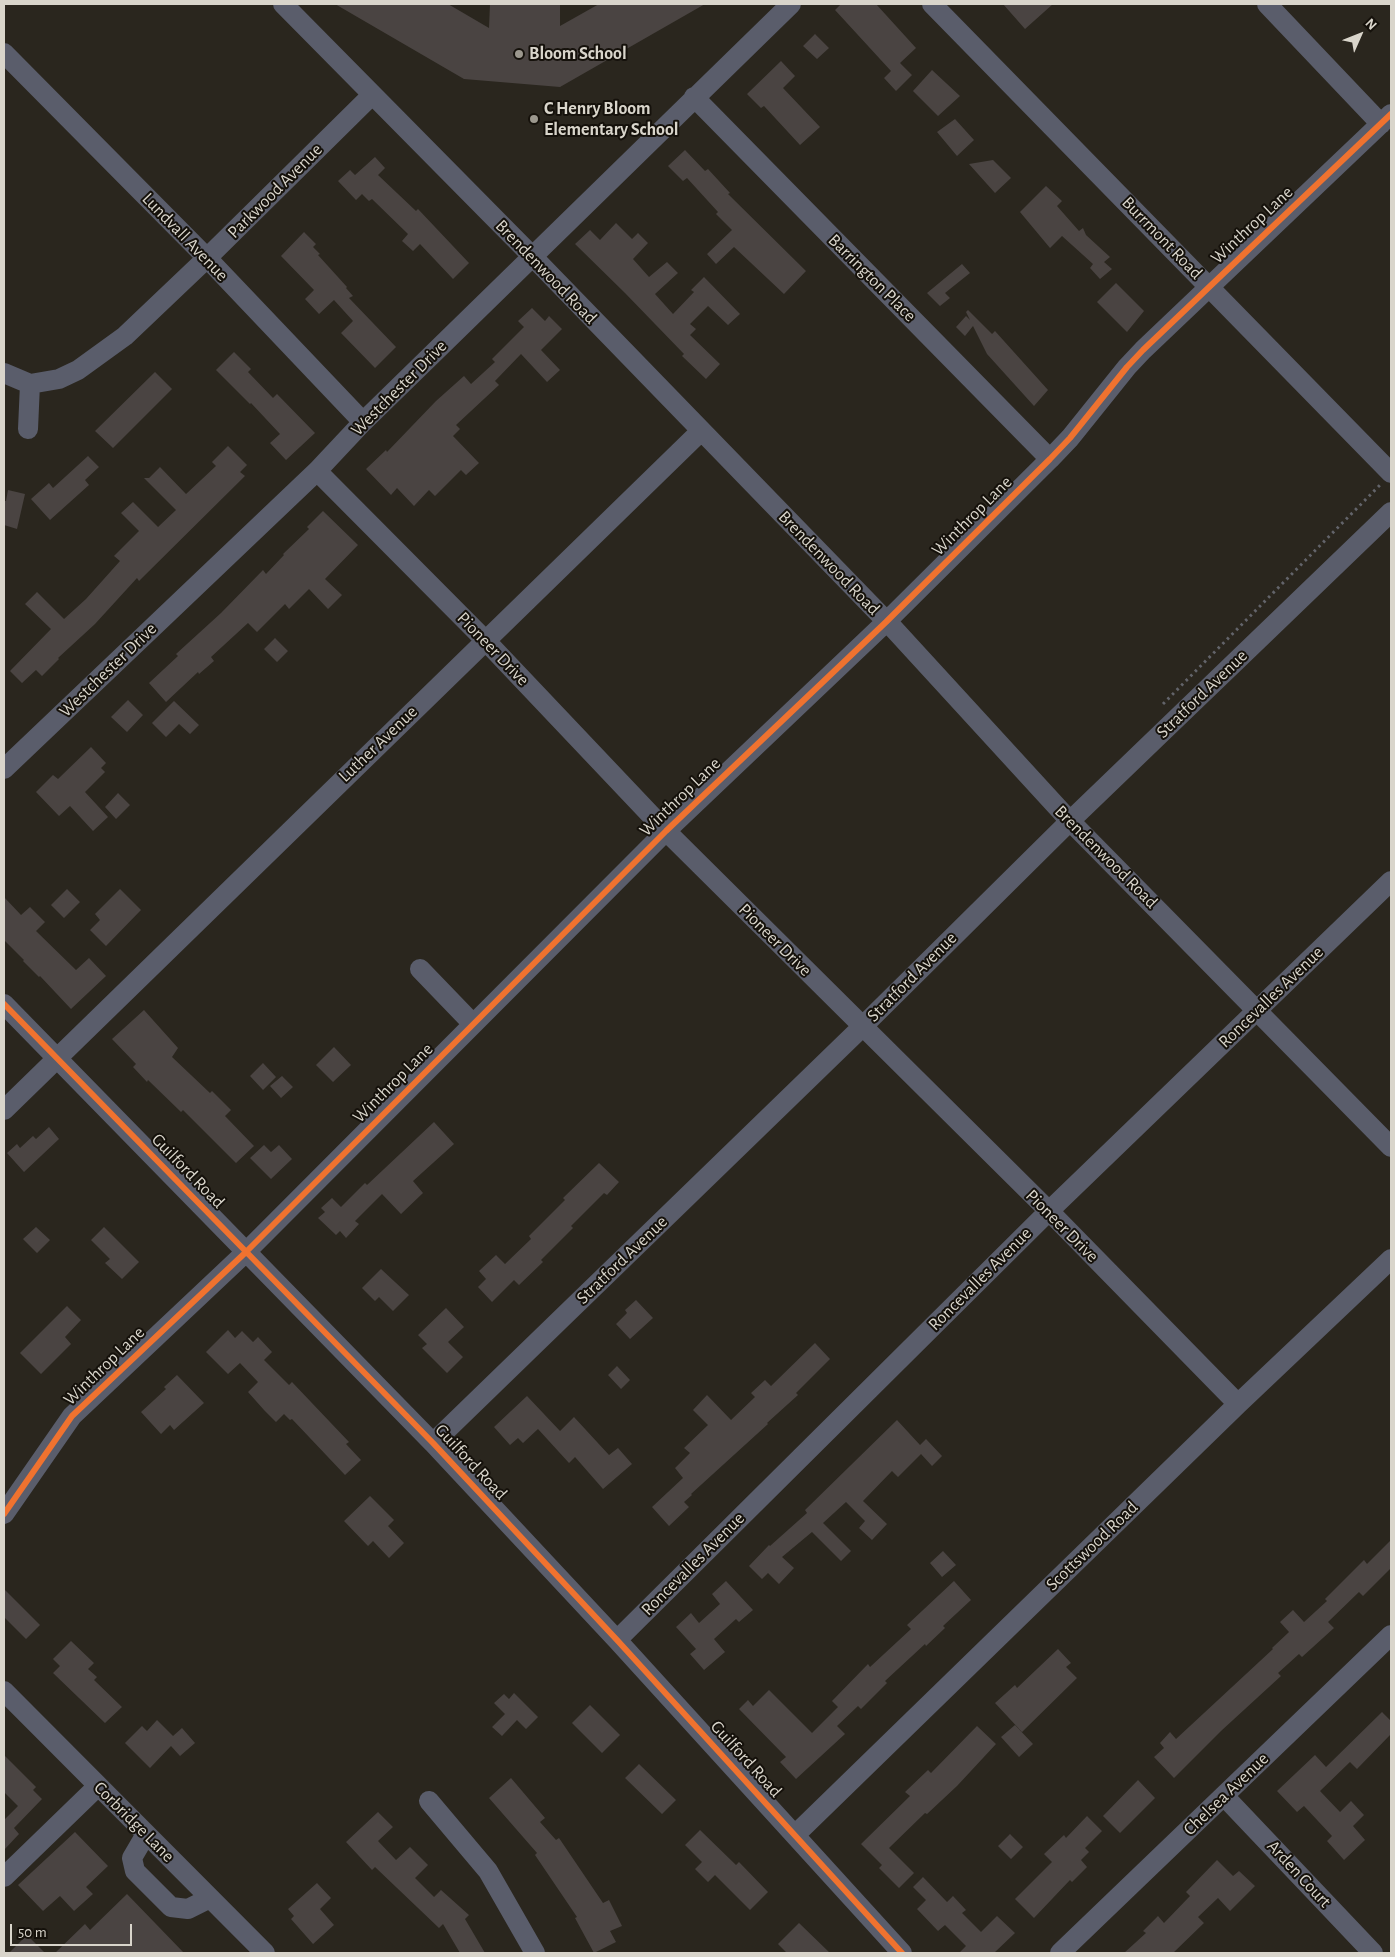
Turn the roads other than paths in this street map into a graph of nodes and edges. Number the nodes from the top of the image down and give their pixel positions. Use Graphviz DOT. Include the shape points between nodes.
graph roads {
  1 [pos="283,4"];
  2 [pos="791,4"];
  3 [pos="932,4"];
  4 [pos="1267,4"];
  5 [pos="4,53"];
  6 [pos="372,95"];
  7 [pos="694,97"];
  8 [pos="1386,119"];
  9 [pos="207,258"];
  10 [pos="533,258"];
  11 [pos="1209,286"];
  12 [pos="4,372"];
  13 [pos="30,384"];
  14 [pos="363,422"];
  15 [pos="28,429"];
  16 [pos="701,431"];
  17 [pos="1050,459"];
  18 [pos="317,471"];
  19 [pos="1391,473"];
  20 [pos="1391,512"];
  21 [pos="886,622"];
  22 [pos="485,640"];
  23 [pos="4,769"];
  24 [pos="1070,821"];
  25 [pos="666,831"];
  26 [pos="1391,881"];
  27 [pos="420,969"];
  28 [pos="4,1004"];
  29 [pos="1257,1010"];
  30 [pos="473,1024"];
  31 [pos="862,1027"];
  32 [pos="57,1058"];
  33 [pos="4,1110"];
  34 [pos="1391,1147"];
  35 [pos="1048,1211"];
  36 [pos="246,1252"];
  37 [pos="1391,1259"];
  38 [pos="1238,1404"];
  39 [pos="433,1443"];
  40 [pos="4,1514"];
  41 [pos="1391,1635"];
  42 [pos="617,1640"];
  43 [pos="4,1691"];
  44 [pos="98,1786"];
  45 [pos="1224,1796"];
  46 [pos="429,1800"];
  47 [pos="146,1834"];
  48 [pos="796,1835"];
  49 [pos="4,1877"];
  50 [pos="210,1898"];
  51 [pos="265,1953"];
  52 [pos="535,1953"];
  53 [pos="902,1953"];
  54 [pos="1060,1953"];
  55 [pos="1373,1953"];
  1 -- 6 [label="street, Brendenwood Road"];
  2 -- 7 [label="street, Westchester Drive"];
  3 -- 11 [label="street, Burrmont Road"];
  4 -- 8 [label="street"];
  5 -- 9 [label="street, Lundvall Avenue"];
  6 -- 9 [label="street, Parkwood Avenue"];
  6 -- 10 [label="street, Brendenwood Road"];
  7 -- 10 [label="street, Westchester Drive"];
  7 -- 17 [label="street, Barrington Place"];
  8 -- 11 [label="street, Winthrop Lane"];
  9 -- 13 [label="street, Parkwood Avenue" via="125,336 86,364 59,378"];
  9 -- 14 [label="street, Lundvall Avenue"];
  10 -- 14 [label="street, Westchester Drive"];
  10 -- 16 [label="street, Brendenwood Road"];
  11 -- 17 [label="street, Winthrop Lane" via="1126,367"];
  11 -- 19 [label="street, Burrmont Road"];
  12 -- 13 [label="street"];
  13 -- 15 [label="street"];
  14 -- 18 [label="street, Westchester Drive"];
  16 -- 21 [label="street, Brendenwood Road"];
  16 -- 22 [label="street, Luther Avenue"];
  17 -- 21 [label="street, Winthrop Lane"];
  18 -- 22 [label="street, Pioneer Drive"];
  18 -- 23 [label="street, Westchester Drive"];
  20 -- 24 [label="street, Stratford Avenue"];
  21 -- 24 [label="street, Brendenwood Road"];
  21 -- 25 [label="street, Winthrop Lane"];
  22 -- 25 [label="street, Pioneer Drive"];
  22 -- 32 [label="street, Luther Avenue"];
  24 -- 29 [label="street, Brendenwood Road"];
  24 -- 31 [label="street, Stratford Avenue"];
  25 -- 30 [label="street, Winthrop Lane"];
  25 -- 31 [label="street, Pioneer Drive"];
  26 -- 29 [label="street, Roncevalles Avenue"];
  27 -- 30 [label="street"];
  28 -- 32 [label="street, Guilford Road"];
  29 -- 34 [label="street, Brendenwood Road"];
  29 -- 35 [label="street, Roncevalles Avenue"];
  30 -- 36 [label="street, Winthrop Lane"];
  31 -- 35 [label="street, Pioneer Drive"];
  31 -- 39 [label="street, Stratford Avenue"];
  32 -- 33 [label="street, Luther Avenue"];
  32 -- 36 [label="street, Guilford Road"];
  35 -- 38 [label="street, Pioneer Drive"];
  35 -- 42 [label="street, Roncevalles Avenue"];
  36 -- 39 [label="street, Guilford Road"];
  36 -- 40 [label="street, Winthrop Lane" via="72,1416"];
  37 -- 38 [label="street, Scottswood Road"];
  38 -- 48 [label="street, Scottswood Road"];
  39 -- 42 [label="street, Guilford Road"];
  41 -- 45 [label="street, Chelsea Avenue"];
  42 -- 48 [label="street, Guilford Road"];
  43 -- 44 [label="street, Corbridge Lane"];
  44 -- 47 [label="street, Corbridge Lane"];
  44 -- 49 [label="street"];
  45 -- 54 [label="street, Chelsea Avenue"];
  45 -- 55 [label="street, Arden Court"];
  46 -- 52 [label="street" via="488,1871"];
  47 -- 50 [label="street, Corbridge Lane"];
  47 -- 50 [label="street" via="132,1858 135,1870 147,1883 171,1907 188,1909"];
  48 -- 53 [label="street, Guilford Road"];
  50 -- 51 [label="street, Corbridge Lane"];
}
